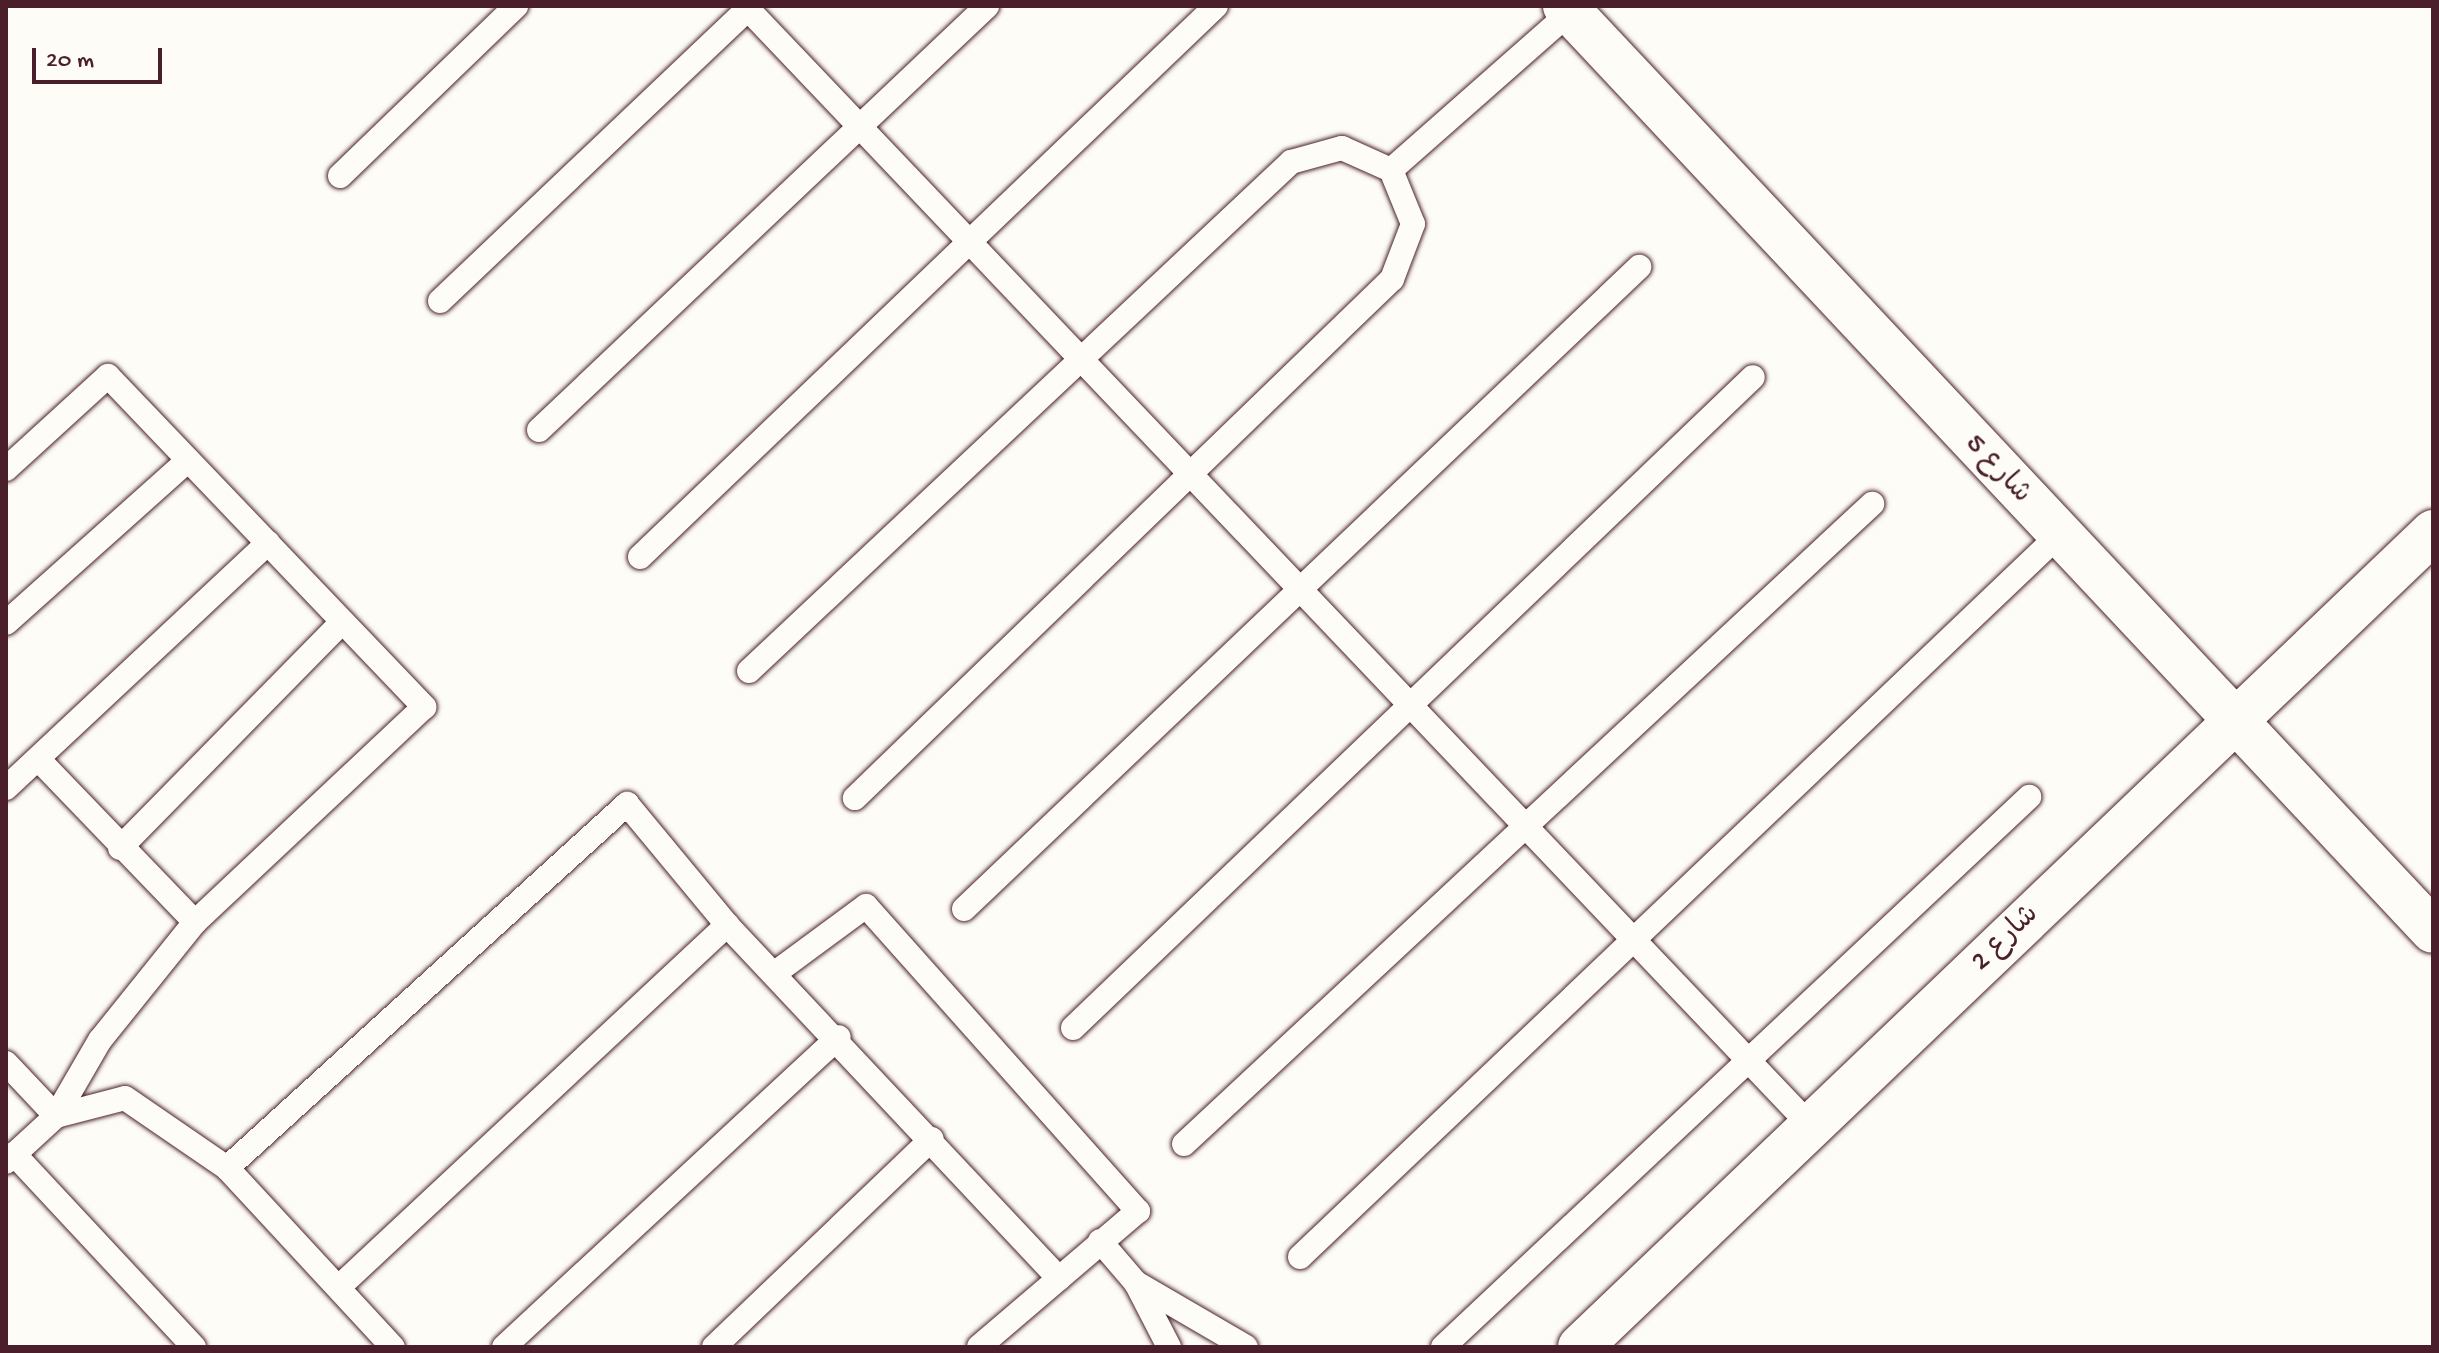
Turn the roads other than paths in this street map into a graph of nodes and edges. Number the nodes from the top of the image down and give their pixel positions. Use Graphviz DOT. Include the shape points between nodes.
graph roads {
  1 [pos="516,6"];
  2 [pos="987,6"];
  3 [pos="1216,6"];
  4 [pos="748,7"];
  5 [pos="1568,9"];
  6 [pos="858,126"];
  7 [pos="1391,170"];
  8 [pos="340,176"];
  9 [pos="969,241"];
  10 [pos="1639,267"];
  11 [pos="440,301"];
  12 [pos="1081,358"];
  13 [pos="1753,377"];
  14 [pos="539,430"];
  15 [pos="188,460"];
  16 [pos="6,469"];
  17 [pos="1192,473"];
  18 [pos="1872,504"];
  19 [pos="2433,532"];
  20 [pos="2058,536"];
  21 [pos="268,543"];
  22 [pos="640,557"];
  23 [pos="1303,590"];
  24 [pos="342,622"];
  25 [pos="6,623"];
  26 [pos="749,671"];
  27 [pos="1411,704"];
  28 [pos="2232,722"];
  29 [pos="41,762"];
  30 [pos="6,788"];
  31 [pos="2029,797"];
  32 [pos="855,798"];
  33 [pos="1523,823"];
  34 [pos="120,848"];
  35 [pos="964,909"];
  36 [pos="195,922"];
  37 [pos="727,925"];
  38 [pos="2433,931"];
  39 [pos="1634,940"];
  40 [pos="775,973"];
  41 [pos="1073,1028"];
  42 [pos="839,1037"];
  43 [pos="1747,1059"];
  44 [pos="6,1063"];
  45 [pos="56,1116"];
  46 [pos="1811,1126"];
  47 [pos="932,1139"];
  48 [pos="1184,1144"];
  49 [pos="10,1158"];
  50 [pos="227,1168"];
  51 [pos="1100,1241"];
  52 [pos="1300,1257"];
  53 [pos="1059,1278"];
  54 [pos="1136,1283"];
  55 [pos="339,1287"];
  56 [pos="194,1347"];
  57 [pos="393,1347"];
  58 [pos="504,1347"];
  59 [pos="714,1347"];
  60 [pos="979,1347"];
  61 [pos="1169,1347"];
  62 [pos="1246,1347"];
  63 [pos="1443,1347"];
  64 [pos="1580,1347"];
  1 -- 8 [label="lane"];
  2 -- 6 [label="lane"];
  3 -- 9 [label="lane"];
  4 -- 6 [label="lane"];
  4 -- 11 [label="lane"];
  5 -- 7 [label="lane"];
  5 -- 20 [label="street, شارع 5"];
  6 -- 9 [label="lane"];
  6 -- 14 [label="lane"];
  7 -- 12 [label="lane" via="1342,148 1291,162"];
  7 -- 17 [label="lane" via="1411,204 1404,263"];
  9 -- 12 [label="lane"];
  9 -- 22 [label="lane"];
  10 -- 23 [label="lane"];
  12 -- 17 [label="lane"];
  12 -- 26 [label="lane"];
  13 -- 27 [label="lane"];
  15 -- 16 [label="lane" via="108,376"];
  15 -- 21 [label="lane"];
  15 -- 25 [label="lane"];
  17 -- 23 [label="lane"];
  17 -- 32 [label="lane"];
  18 -- 33 [label="lane"];
  19 -- 28 [label="street, شارع 2"];
  20 -- 28 [label="street, شارع 5"];
  20 -- 39 [label="lane"];
  21 -- 24 [label="lane"];
  21 -- 29 [label="lane"];
  23 -- 27 [label="lane"];
  23 -- 35 [label="lane"];
  24 -- 34 [label="lane"];
  24 -- 36 [label="lane" via="424,707"];
  27 -- 33 [label="lane"];
  27 -- 41 [label="lane"];
  28 -- 38 [label="street, شارع 5"];
  28 -- 46 [label="street, شارع 2"];
  29 -- 30 [label="lane"];
  29 -- 34 [label="lane"];
  31 -- 43 [label="lane"];
  33 -- 39 [label="lane"];
  33 -- 48 [label="lane"];
  34 -- 36 [label="lane"];
  36 -- 45 [label="lane" via="100,1040"];
  37 -- 40 [label="lane"];
  37 -- 50 [label="lane" via="627,804"];
  37 -- 55 [label="lane"];
  39 -- 43 [label="lane"];
  39 -- 52 [label="lane"];
  40 -- 42 [label="lane"];
  40 -- 51 [label="lane" via="866,906 1138,1211"];
  42 -- 47 [label="lane"];
  42 -- 58 [label="lane"];
  43 -- 46 [label="lane"];
  43 -- 63 [label="lane"];
  44 -- 45 [label="lane"];
  45 -- 49 [label="lane"];
  45 -- 50 [label="lane" via="125,1098"];
  46 -- 64 [label="street, شارع 2"];
  47 -- 53 [label="lane"];
  47 -- 59 [label="lane"];
  49 -- 56 [label="lane"];
  50 -- 55 [label="lane"];
  51 -- 53 [label="lane"];
  51 -- 54 [label="lane"];
  53 -- 60 [label="lane"];
  54 -- 61 [label="lane"];
  54 -- 62 [label="lane"];
  55 -- 57 [label="lane"];
}
